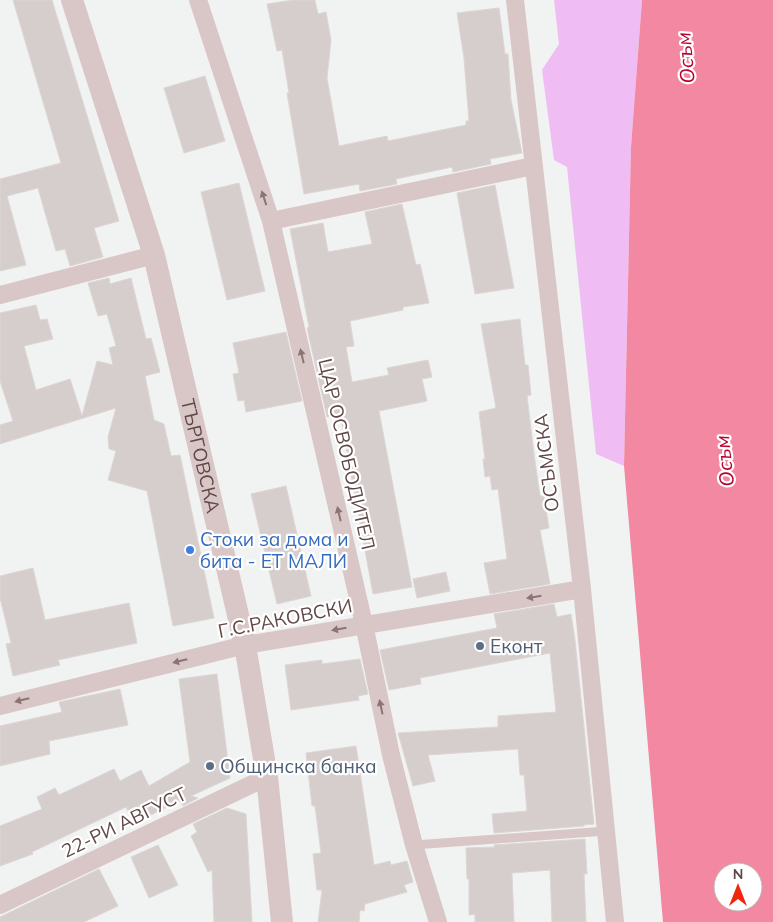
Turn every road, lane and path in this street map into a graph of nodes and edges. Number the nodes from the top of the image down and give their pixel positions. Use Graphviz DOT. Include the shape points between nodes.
graph roads {
  1 [pos="72,0"];
  2 [pos="198,0"];
  3 [pos="515,0"];
  4 [pos="533,166"];
  5 [pos="272,221"];
  6 [pos="154,255"];
  7 [pos="0,295"];
  8 [pos="582,589"];
  9 [pos="364,624"];
  10 [pos="245,645"];
  11 [pos="0,706"];
  12 [pos="267,777"];
  13 [pos="607,831"];
  14 [pos="414,845"];
  15 [pos="0,905"];
  16 [pos="282,922"];
  17 [pos="438,922"];
  18 [pos="616,922"];
  1 -- 6 [label="street, ТЪРГОВСКА"];
  5 -- 2 [label="street, ЦАР ОСВОБОДИТЕЛ, one-way"];
  3 -- 4 [label="street, ОСЪМСКА"];
  4 -- 5 [label="street"];
  4 -- 8 [label="street, ОСЪМСКА"];
  9 -- 5 [label="street, ЦАР ОСВОБОДИТЕЛ, one-way"];
  6 -- 7 [label="street"];
  6 -- 10 [label="street, ТЪРГОВСКА"];
  8 -- 9 [label="street, Г.С.РАКОВСКИ, one-way"];
  8 -- 13 [label="street, ОСЪМСКА"];
  9 -- 10 [label="street, Г.С.РАКОВСКИ, one-way"];
  14 -- 9 [label="street, ЦАР ОСВОБОДИТЕЛ, one-way" via="391,755"];
  10 -- 11 [label="street, Г.С.РАКОВСКИ, one-way"];
  10 -- 12 [label="street, ТЪРГОВСКА"];
  12 -- 15 [label="street, 22-РИ АВГУСТ"];
  12 -- 16 [label="street, ТЪРГОВСКА"];
  13 -- 14 [label="lane"];
  13 -- 18 [label="street, ОСЪМСКА"];
  14 -- 17 [label="street, ЦАР ОСВОБОДИТЕЛ"];
}
